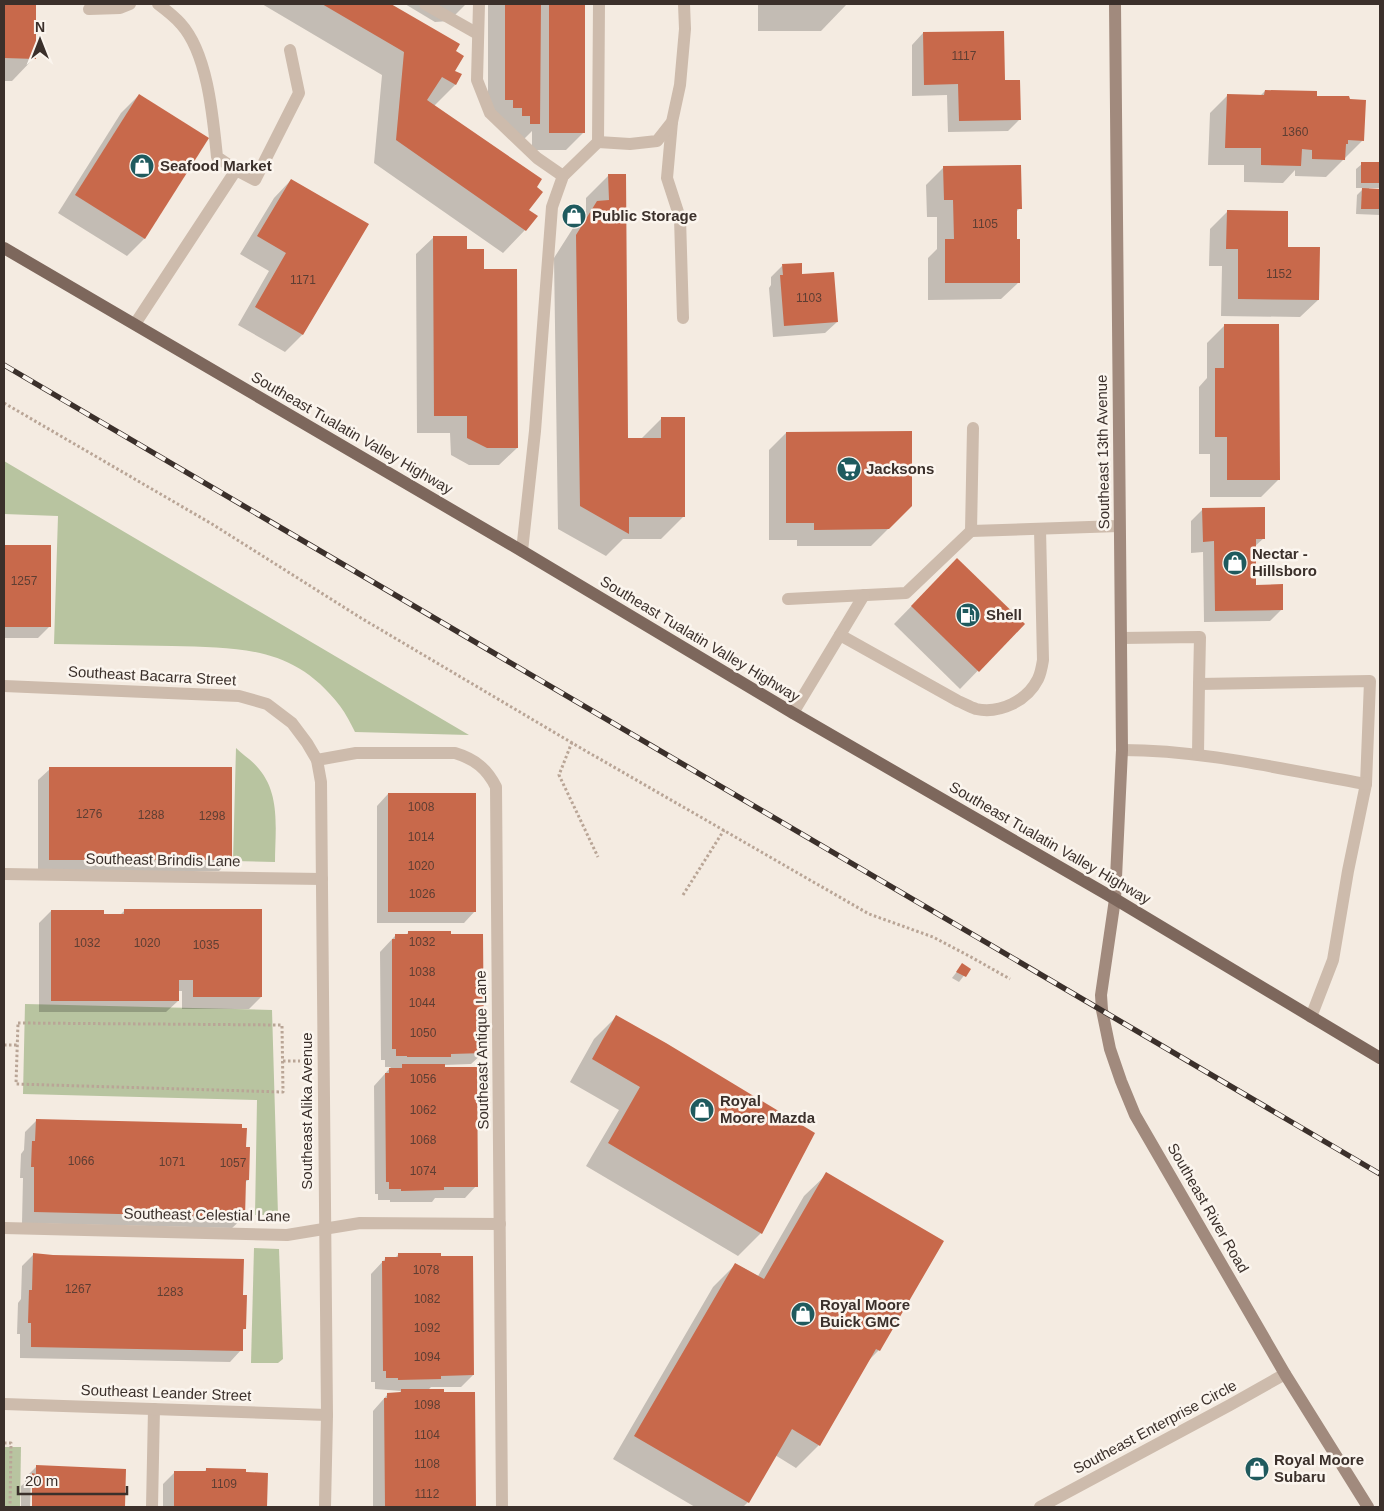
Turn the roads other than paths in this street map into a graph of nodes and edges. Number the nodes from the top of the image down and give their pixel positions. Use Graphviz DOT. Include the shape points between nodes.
graph roads {
  1 [pos="130,4"];
  2 [pos="158,4"];
  3 [pos="425,4"];
  4 [pos="479,4"];
  5 [pos="599,4"];
  6 [pos="684,4"];
  7 [pos="1115,4"];
  8 [pos="89,9"];
  9 [pos="478,34"];
  10 [pos="290,50"];
  11 [pos="672,122"];
  12 [pos="598,142"];
  13 [pos="236,170"];
  14 [pos="563,176"];
  15 [pos="4,248"];
  16 [pos="683,318"];
  17 [pos="135,324"];
  18 [pos="973,428"];
  19 [pos="1120,526"];
  20 [pos="1040,529"];
  21 [pos="971,531"];
  22 [pos="522,551"];
  23 [pos="864,595"];
  24 [pos="788,599"];
  25 [pos="840,635"];
  26 [pos="1121,638"];
  27 [pos="1199,684"];
  28 [pos="4,686"];
  29 [pos="793,713"];
  30 [pos="292,723"];
  31 [pos="1122,750"];
  32 [pos="1198,754"];
  33 [pos="317,760"];
  34 [pos="1366,784"];
  35 [pos="4,874"];
  36 [pos="322,879"];
  37 [pos="1115,899"];
  38 [pos="1312,1017"];
  39 [pos="1380,1058"];
  40 [pos="500,1224"];
  41 [pos="4,1228"];
  42 [pos="324,1229"];
  43 [pos="1284,1374"];
  44 [pos="4,1404"];
  45 [pos="154,1409"];
  46 [pos="327,1416"];
  47 [pos="152,1507"];
  48 [pos="325,1507"];
  49 [pos="502,1507"];
  50 [pos="1040,1507"];
  51 [pos="1368,1507"];
  1 -- 8 [label="street" via="120,8"];
  2 -- 13 [label="street" via="182,25 196,48 210,94 217,157"];
  3 -- 9 [label="street"];
  4 -- 9 [label="street"];
  5 -- 12 [label="street"];
  6 -- 11 [label="street" via="680,85"];
  7 -- 19 [label="street, Southeast 13th Avenue"];
  9 -- 14 [label="street" via="477,80 490,113 537,158"];
  10 -- 13 [label="street" via="299,93 255,180"];
  11 -- 12 [label="street" via="657,141 630,144"];
  11 -- 16 [label="street" via="667,178 680,218"];
  12 -- 14 [label="street"];
  13 -- 17 [label="street"];
  14 -- 22 [label="street" via="552,207 535,431"];
  15 -- 17 [label="main road, Southeast Tualatin Valley Highway"];
  17 -- 22 [label="main road, Southeast Tualatin Valley Highway"];
  18 -- 21 [label="street"];
  19 -- 20 [label="street"];
  19 -- 26 [label="street, Southeast 13th Avenue"];
  20 -- 21 [label="street"];
  20 -- 25 [label="street" via="1043,660 1038,678 1028,694 1012,705 994,710 975,708"];
  21 -- 23 [label="street" via="906,593"];
  22 -- 29 [label="main road, Southeast Tualatin Valley Highway"];
  23 -- 24 [label="street"];
  23 -- 25 [label="street"];
  25 -- 29 [label="street"];
  26 -- 27 [label="street" via="1200,637"];
  26 -- 31 [label="street, Southeast 13th Avenue"];
  27 -- 32 [label="street"];
  27 -- 34 [label="street" via="1370,681"];
  28 -- 30 [label="street, Southeast Bacarra Street" via="239,696 267,704"];
  29 -- 37 [label="main road, Southeast Tualatin Valley Highway"];
  30 -- 33 [label="street, Southeast Alika Avenue"];
  31 -- 32 [label="street"];
  31 -- 37 [label="street, Southeast 13th Avenue"];
  32 -- 34 [label="street"];
  33 -- 36 [label="street, Southeast Alika Avenue" via="321,782"];
  33 -- 40 [label="street, Southeast Antique Lane" via="356,754 455,754 480,765 496,787"];
  34 -- 38 [label="street" via="1333,960"];
  35 -- 36 [label="street, Southeast Brindis Lane"];
  36 -- 42 [label="street, Southeast Alika Avenue"];
  37 -- 38 [label="main road, Southeast Tualatin Valley Highway"];
  37 -- 43 [label="street, Southeast River Road" via="1101,995 1110,1049 1121,1081 1135,1114"];
  38 -- 39 [label="main road, Southeast Tualatin Valley Highway"];
  40 -- 42 [label="street, Southeast Celestial Lane" via="360,1222"];
  40 -- 49 [label="street, Southeast Antique Lane"];
  41 -- 42 [label="street, Southeast Celestial Lane" via="287,1235"];
  42 -- 46 [label="street, Southeast Alika Avenue"];
  43 -- 50 [label="street, Southeast Enterprise Circle"];
  43 -- 51 [label="street, Southeast River Road"];
  44 -- 45 [label="street, Southeast Leander Street"];
  45 -- 46 [label="street, Southeast Leander Street"];
  45 -- 47 [label="street"];
  46 -- 48 [label="street, Southeast Alika Avenue"];
}
